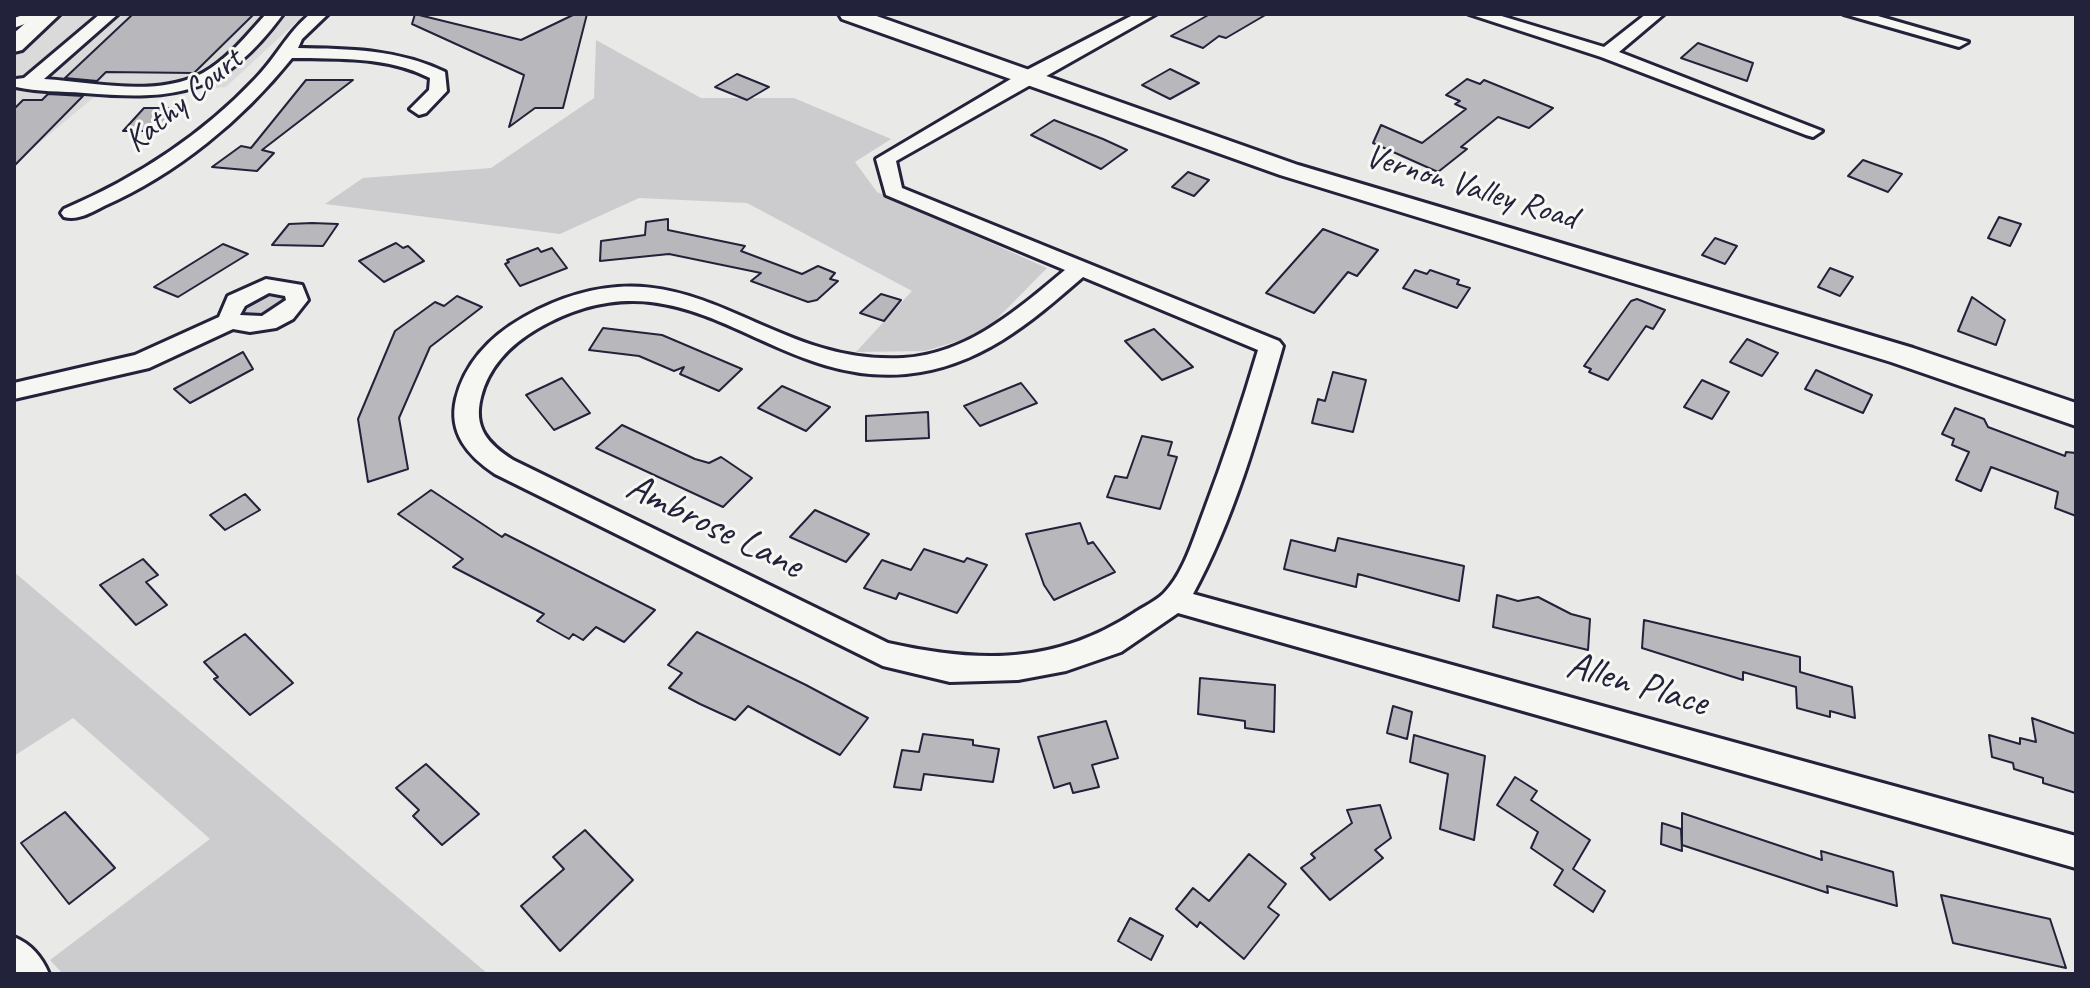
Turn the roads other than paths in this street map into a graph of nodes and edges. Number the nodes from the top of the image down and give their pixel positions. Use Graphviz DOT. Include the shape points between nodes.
graph roads {
  1 [pos="43,14"];
  2 [pos="49,14"];
  3 [pos="110,14"];
  4 [pos="275,14"];
  5 [pos="320,14"];
  6 [pos="850,14"];
  7 [pos="1148,14"];
  8 [pos="1477,14"];
  9 [pos="1656,14"];
  10 [pos="1852,14"];
  11 [pos="14,23"];
  12 [pos="1959,42"];
  13 [pos="14,45"];
  14 [pos="287,53"];
  15 [pos="1607,53"];
  16 [pos="1027,77"];
  17 [pos="21,83"];
  18 [pos="419,109"];
  19 [pos="1813,131"];
  20 [pos="71,213"];
  21 [pos="1079,269"];
  22 [pos="232,320"];
  23 [pos="14,391"];
  24 [pos="2076,415"];
  25 [pos="1175,601"];
  26 [pos="2076,852"];
  27 [pos="14,954"];
  28 [pos="31,974"];
  1 -- 11 [label="street"];
  2 -- 13 [label="main road"];
  3 -- 17 [label="street"];
  4 -- 17 [label="street" via="225,64 188,86"];
  5 -- 14 [label="street, Kathy Court" via="293,38"];
  6 -- 16 [label="main road, Vernon Valley Road"];
  7 -- 16 [label="street"];
  8 -- 15 [label="street"];
  9 -- 15 [label="street"];
  10 -- 12 [label="street"];
  14 -- 18 [label="street" via="374,56 423,66 439,76 438,91"];
  14 -- 20 [label="street, Kathy Court" via="224,118 171,160 115,196"];
  15 -- 19 [label="street"];
  16 -- 21 [label="street, Ambrose Lane" via="886,159 893,191"];
  16 -- 24 [label="main road, Vernon Valley Road" via="1289,170 1902,355"];
  21 -- 25 [label="street, Ambrose Lane" via="1271,346 1202,553"];
  21 -- 25 [label="street, Ambrose Lane" via="1010,329 978,348 904,366 862,365 814,352 687,301 641,292 600,297 558,309 493,349 474,376 467,435 504,467 883,654 950,669 1066,659 1111,643"];
  22 -- 23 [label="street" via="141,362"];
  25 -- 26 [label="street, Allen Place"];
  27 -- 28 [label="street"];
}
